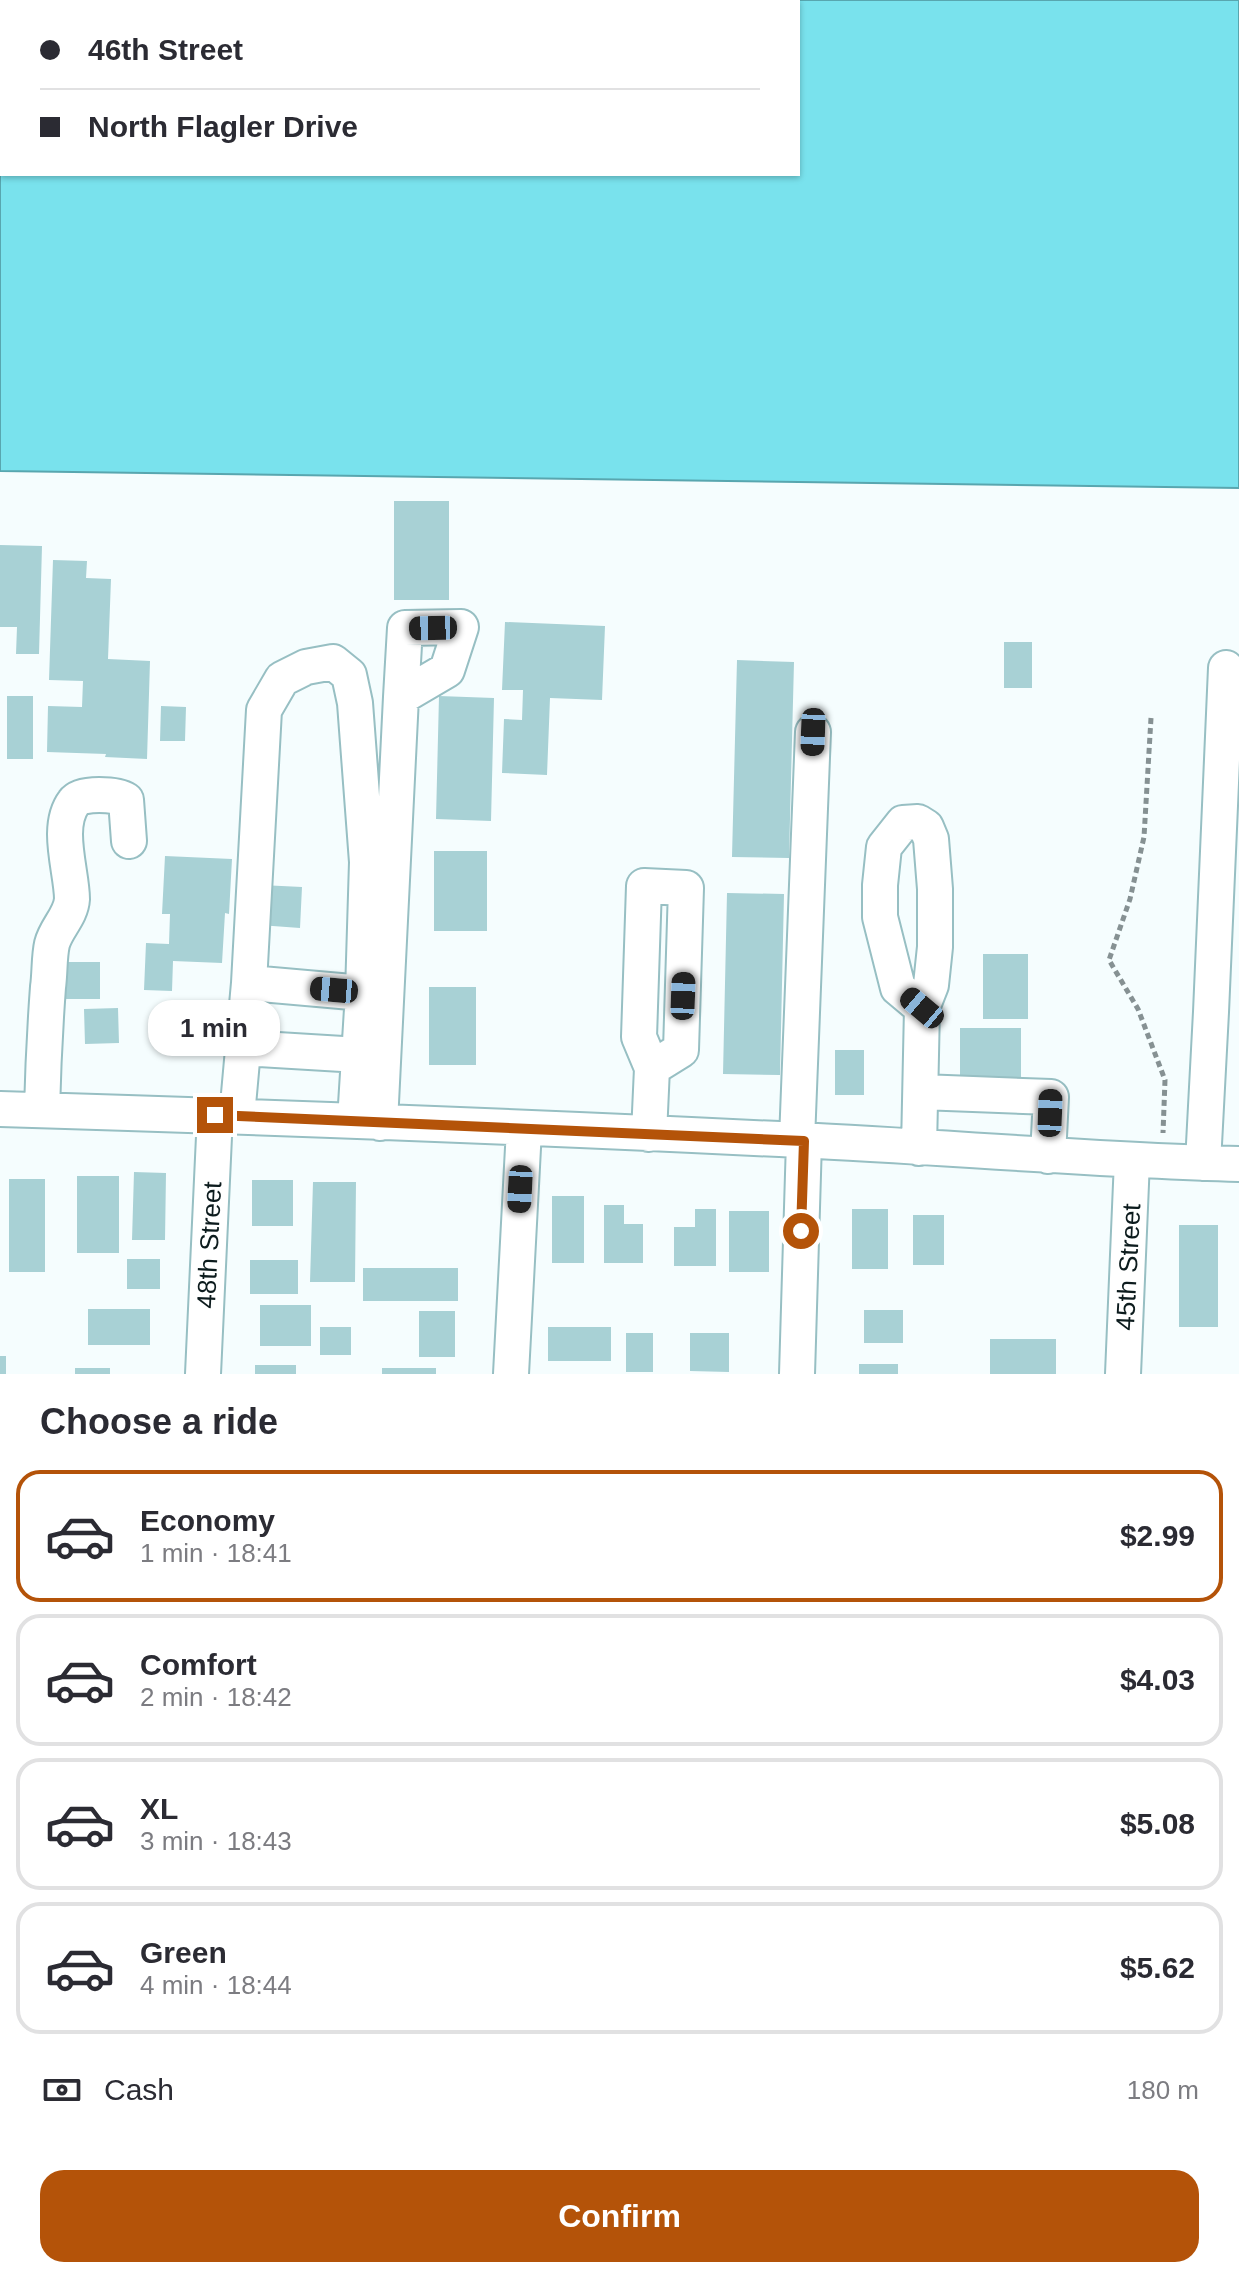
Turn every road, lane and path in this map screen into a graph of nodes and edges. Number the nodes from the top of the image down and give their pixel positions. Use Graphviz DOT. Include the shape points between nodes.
graph roads {
  1 [pos="1226,668"];
  2 [pos="401,697"];
  3 [pos="1151,718"];
  4 [pos="813,732"];
  5 [pos="129,841"];
  6 [pos="249,983"];
  7 [pos="363,993"];
  8 [pos="922,1008"];
  9 [pos="244,1048"];
  10 [pos="359,1055"];
  11 [pos="652,1068"];
  12 [pos="921,1092"];
  13 [pos="0,1109"];
  14 [pos="42,1110"];
  15 [pos="226,1116"];
  16 [pos="368,1122"];
  17 [pos="524,1129"];
  18 [pos="649,1134"];
  19 [pos="800,1140"];
  20 [pos="919,1148"];
  21 [pos="1048,1156"];
  22 [pos="1148,1161"];
  23 [pos="1203,1163"];
  24 [pos="1239,1164"];
  25 [pos="203,1374"];
  26 [pos="511,1374"];
  27 [pos="797,1374"];
  28 [pos="1123,1374"];
  1 -- 23 [label="street"];
  2 -- 16 [label="street"];
  3 -- 22 [label="path" via="1144,837 1109,960 1138,1009 1165,1080"];
  4 -- 19 [label="street"];
  5 -- 14 [label="street" via="126,800 87,796 73,802 64,845 72,898 52,943"];
  6 -- 7 [label="street"];
  6 -- 7 [label="street, 48th Street" via="264,710 282,679 333,662 349,675 355,703 367,862"];
  6 -- 9 [label="street, 48th Street"];
  7 -- 10 [label="street"];
  8 -- 12 [label="street"];
  9 -- 10 [label="street"];
  9 -- 15 [label="street, 48th Street"];
  10 -- 16 [label="street"];
  11 -- 18 [label="street"];
  12 -- 20 [label="street"];
  12 -- 21 [label="street" via="1051,1097"];
  13 -- 14 [label="street"];
  14 -- 15 [label="street"];
  15 -- 16 [label="street"];
  15 -- 25 [label="street, 48th Street"];
  16 -- 17 [label="street"];
  17 -- 18 [label="street"];
  17 -- 26 [label="street"];
  18 -- 19 [label="street"];
  19 -- 20 [label="street"];
  19 -- 27 [label="street"];
  20 -- 21 [label="street"];
  21 -- 22 [label="street"];
  22 -- 23 [label="street"];
  22 -- 28 [label="street, 45th Street"];
  23 -- 24 [label="street"];
}
